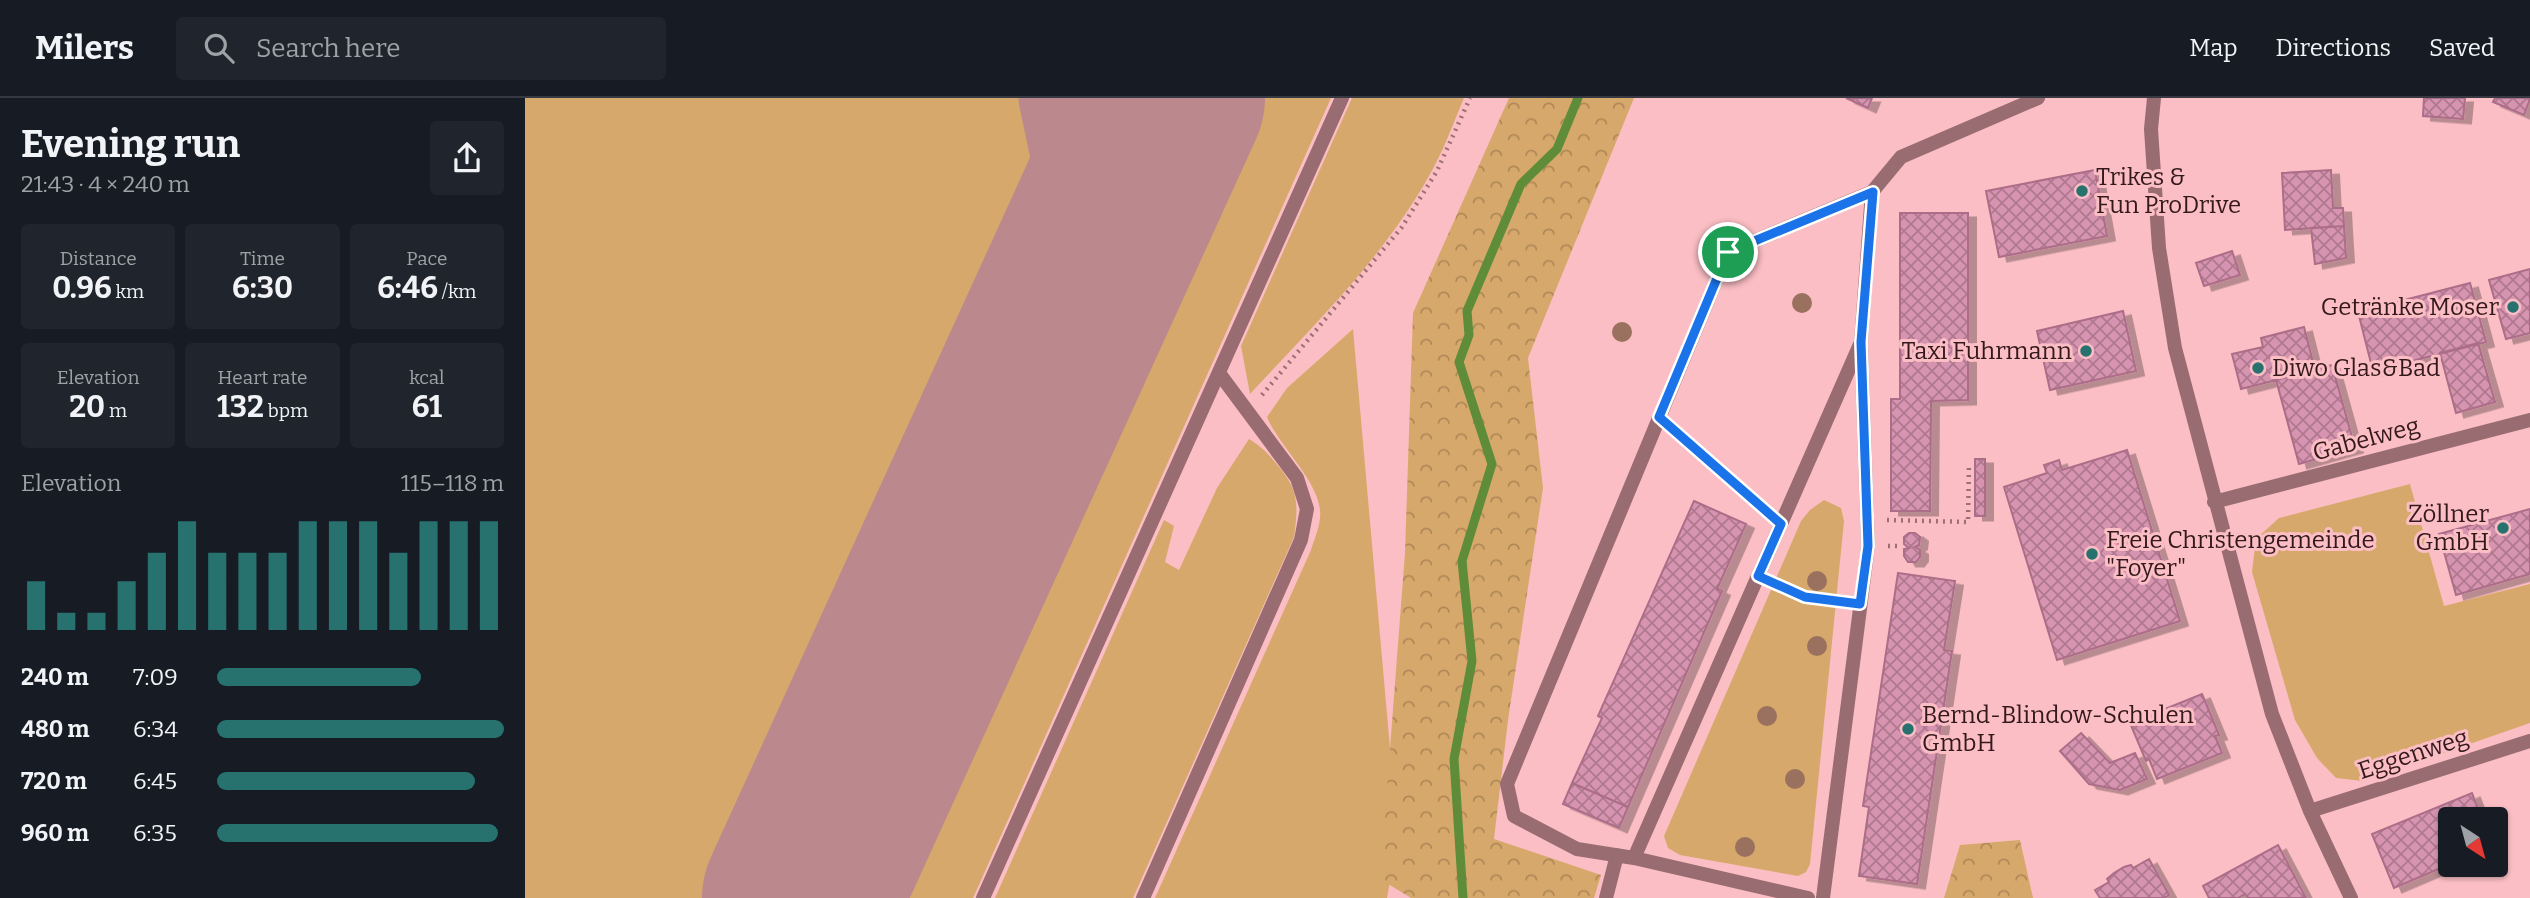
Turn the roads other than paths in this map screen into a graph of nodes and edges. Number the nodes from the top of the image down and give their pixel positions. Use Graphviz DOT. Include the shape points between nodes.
graph roads {
  1 [pos="1342,98"];
  2 [pos="2038,98"];
  3 [pos="2154,98"];
  4 [pos="1873,192"];
  5 [pos="1861,342"];
  6 [pos="1219,373"];
  7 [pos="2530,420"];
  8 [pos="2214,502"];
  9 [pos="2530,741"];
  10 [pos="2309,811"];
  11 [pos="1617,855"];
  12 [pos="1634,858"];
  13 [pos="983,898"];
  14 [pos="1143,898"];
  15 [pos="1606,898"];
  16 [pos="1808,898"];
  17 [pos="1823,898"];
  18 [pos="2351,898"];
  1 -- 6 [label="street"];
  2 -- 4 [label="street" via="1901,157"];
  3 -- 8 [label="street" via="2151,129 2159,248 2175,348"];
  4 -- 5 [label="street"];
  4 -- 11 [label="street" via="1728,252 1507,784 1514,817 1577,849"];
  5 -- 12 [label="street"];
  5 -- 17 [label="street" via="1868,546"];
  6 -- 13 [label="street"];
  6 -- 14 [label="street" via="1297,478 1307,509 1301,540"];
  7 -- 8 [label="street, Gabelweg"];
  8 -- 10 [label="street" via="2272,714"];
  9 -- 10 [label="street, Eggenweg"];
  10 -- 18 [label="street"];
  11 -- 12 [label="street"];
  11 -- 15 [label="street"];
  12 -- 16 [label="street"];
}
